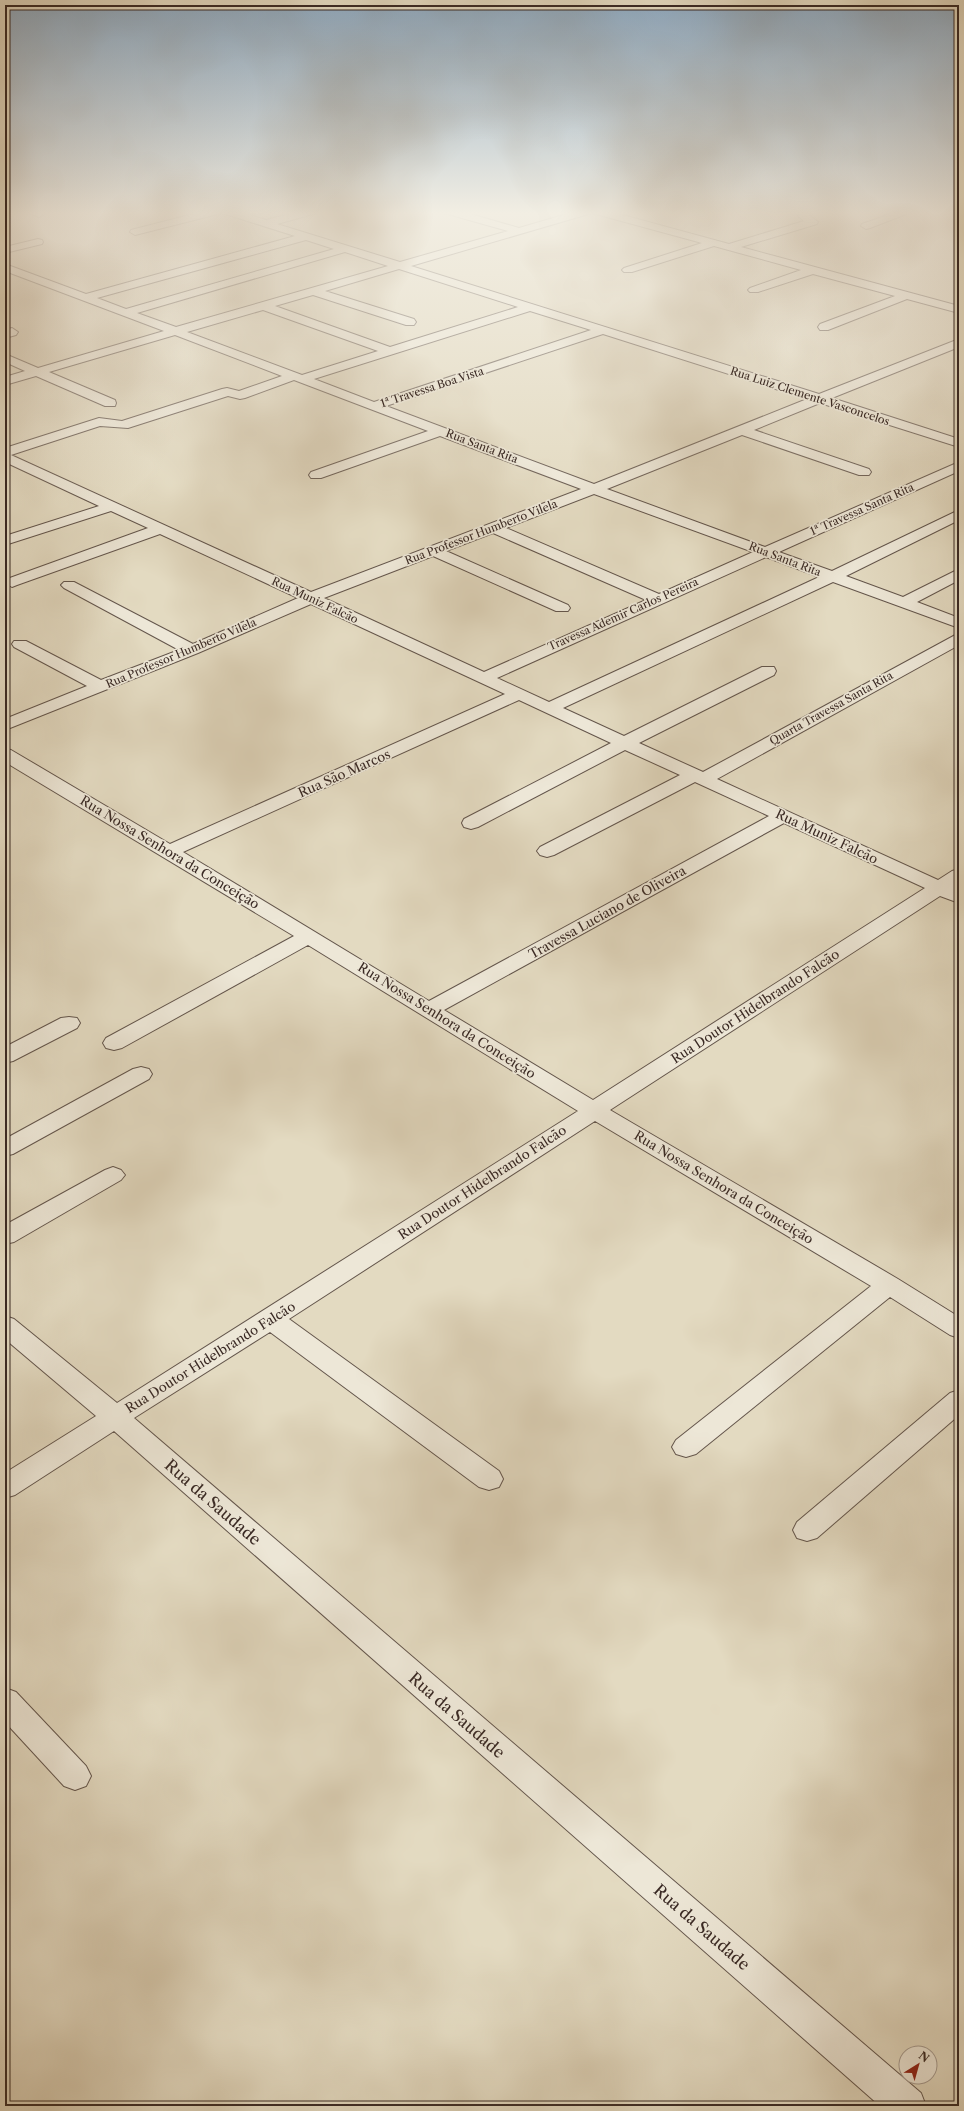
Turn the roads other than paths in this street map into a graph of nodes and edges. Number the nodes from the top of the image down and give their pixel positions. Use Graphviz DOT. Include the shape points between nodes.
graph roads {
  1 [pos="114,310"];
  2 [pos="135,310"];
  3 [pos="246,310"];
  4 [pos="274,310"];
  5 [pos="371,310"];
  6 [pos="520,310"];
  7 [pos="542,310"];
  8 [pos="870,310"];
  9 [pos="123,313"];
  10 [pos="410,322"];
  11 [pos="824,327"];
  12 [pos="604,330"];
  13 [pos="174,331"];
  14 [pos="959,343"];
  15 [pos="389,351"];
  16 [pos="5,358"];
  17 [pos="37,372"];
  18 [pos="298,378"];
  19 [pos="5,381"];
  20 [pos="818,399"];
  21 [pos="110,403"];
  22 [pos="374,406"];
  23 [pos="741,430"];
  24 [pos="440,431"];
  25 [pos="959,444"];
  26 [pos="5,452"];
  27 [pos="5,457"];
  28 [pos="959,466"];
  29 [pos="864,472"];
  30 [pos="316,475"];
  31 [pos="594,489"];
  32 [pos="112,506"];
  33 [pos="959,514"];
  34 [pos="493,528"];
  35 [pos="160,529"];
  36 [pos="5,541"];
  37 [pos="433,551"];
  38 [pos="764,551"];
  39 [pos="959,574"];
  40 [pos="832,577"];
  41 [pos="12,582"];
  42 [pos="69,585"];
  43 [pos="311,598"];
  44 [pos="657,599"];
  45 [pos="904,603"];
  46 [pos="562,608"];
  47 [pos="959,623"];
  48 [pos="959,638"];
  49 [pos="20,644"];
  50 [pos="192,650"];
  51 [pos="768,671"];
  52 [pos="483,678"];
  53 [pos="95,683"];
  54 [pos="519,694"];
  55 [pos="549,708"];
  56 [pos="5,725"];
  57 [pos="624,743"];
  58 [pos="5,754"];
  59 [pos="699,777"];
  60 [pos="783,816"];
  61 [pos="471,822"];
  62 [pos="169,851"];
  63 [pos="547,851"];
  64 [pos="959,875"];
  65 [pos="949,892"];
  66 [pos="310,936"];
  67 [pos="430,1009"];
  68 [pos="68,1024"];
  69 [pos="114,1043"];
  70 [pos="5,1056"];
  71 [pos="141,1074"];
  72 [pos="593,1110"];
  73 [pos="5,1149"];
  74 [pos="113,1176"];
  75 [pos="5,1236"];
  76 [pos="889,1285"];
  77 [pos="271,1318"];
  78 [pos="5,1325"];
  79 [pos="959,1329"];
  80 [pos="959,1400"];
  81 [pos="115,1417"];
  82 [pos="686,1447"];
  83 [pos="489,1479"];
  84 [pos="5,1487"];
  85 [pos="807,1530"];
  86 [pos="5,1701"];
  87 [pos="75,1776"];
  88 [pos="908,2106"];
  1 -- 9 [label="street, Rua Santa Rita"];
  2 -- 9 [label="street"];
  3 -- 13 [label="street"];
  4 -- 15 [label="street"];
  5 -- 10 [label="street"];
  6 -- 15 [label="street"];
  7 -- 12 [label="street, Rua Luiz Clemente Vasconcelos"];
  8 -- 11 [label="street"];
  9 -- 13 [label="street, Rua Santa Rita"];
  12 -- 20 [label="street, Rua Luiz Clemente Vasconcelos"];
  12 -- 22 [label="street, 1ª Travessa Boa Vista"];
  13 -- 17 [label="street"];
  13 -- 18 [label="street, Rua Santa Rita"];
  14 -- 20 [label="street, Rua Professor Humberto Vilela"];
  15 -- 18 [label="street"];
  16 -- 17 [label="street"];
  17 -- 19 [label="street"];
  17 -- 21 [label="street"];
  18 -- 22 [label="street, Rua Santa Rita"];
  18 -- 26 [label="street" via="240,394 227,392 123,425 99,422"];
  20 -- 23 [label="street, Rua Professor Humberto Vilela"];
  20 -- 25 [label="street, Rua Luiz Clemente Vasconcelos"];
  22 -- 24 [label="street, Rua Santa Rita"];
  23 -- 29 [label="street"];
  23 -- 31 [label="street, Rua Professor Humberto Vilela"];
  24 -- 30 [label="street"];
  24 -- 31 [label="street, Rua Santa Rita"];
  27 -- 32 [label="street, Rua Muniz Falcão"];
  28 -- 38 [label="street, 1ª Travessa Santa Rita"];
  31 -- 34 [label="street, Rua Professor Humberto Vilela"];
  31 -- 38 [label="street, Rua Santa Rita"];
  32 -- 35 [label="street, Rua Muniz Falcão"];
  32 -- 36 [label="street"];
  33 -- 40 [label="street"];
  34 -- 37 [label="street, Rua Professor Humberto Vilela"];
  34 -- 44 [label="street"];
  35 -- 41 [label="street"];
  35 -- 43 [label="street, Rua Muniz Falcão"];
  37 -- 43 [label="street, Rua Professor Humberto Vilela"];
  37 -- 46 [label="street"];
  38 -- 40 [label="street, Rua Santa Rita"];
  38 -- 44 [label="street, Travessa Ademir Carlos Pereira"];
  39 -- 45 [label="street"];
  40 -- 45 [label="street, Rua Santa Rita"];
  40 -- 55 [label="street"];
  42 -- 50 [label="street"];
  43 -- 50 [label="street, Rua Professor Humberto Vilela"];
  43 -- 52 [label="street, Rua Muniz Falcão"];
  44 -- 52 [label="street, Travessa Ademir Carlos Pereira"];
  45 -- 47 [label="street, Rua Santa Rita"];
  48 -- 59 [label="street, Quarta Travessa Santa Rita"];
  49 -- 53 [label="street"];
  50 -- 53 [label="street, Rua Professor Humberto Vilela"];
  51 -- 57 [label="street"];
  52 -- 54 [label="street, Rua Muniz Falcão"];
  53 -- 56 [label="street, Rua Professor Humberto Vilela"];
  54 -- 55 [label="street, Rua Muniz Falcão"];
  54 -- 62 [label="street, Rua São Marcos"];
  55 -- 57 [label="street, Rua Muniz Falcão"];
  57 -- 59 [label="street, Rua Muniz Falcão"];
  57 -- 61 [label="street"];
  58 -- 62 [label="street, Rua Nossa Senhora da Conceição"];
  59 -- 60 [label="street, Rua Muniz Falcão"];
  59 -- 63 [label="street"];
  60 -- 65 [label="street, Rua Muniz Falcão"];
  60 -- 67 [label="street, Travessa Luciano de Oliveira"];
  62 -- 66 [label="street, Rua Nossa Senhora da Conceição"];
  64 -- 65 [label="street, Rua Doutor Hidelbrando Falcão"];
  65 -- 72 [label="street, Rua Doutor Hidelbrando Falcão"];
  66 -- 67 [label="street, Rua Nossa Senhora da Conceição"];
  66 -- 69 [label="street"];
  67 -- 72 [label="street, Rua Nossa Senhora da Conceição"];
  68 -- 70 [label="street"];
  71 -- 73 [label="street"];
  72 -- 76 [label="street, Rua Nossa Senhora da Conceição"];
  72 -- 77 [label="street, Rua Doutor Hidelbrando Falcão"];
  74 -- 75 [label="street"];
  76 -- 79 [label="street, Rua Nossa Senhora da Conceição"];
  76 -- 82 [label="street"];
  77 -- 81 [label="street, Rua Doutor Hidelbrando Falcão"];
  77 -- 83 [label="street"];
  78 -- 81 [label="street, Rua da Saudade"];
  80 -- 85 [label="street"];
  81 -- 84 [label="street, Rua Doutor Hidelbrando Falcão"];
  81 -- 88 [label="street, Rua da Saudade"];
  86 -- 87 [label="street"];
}
